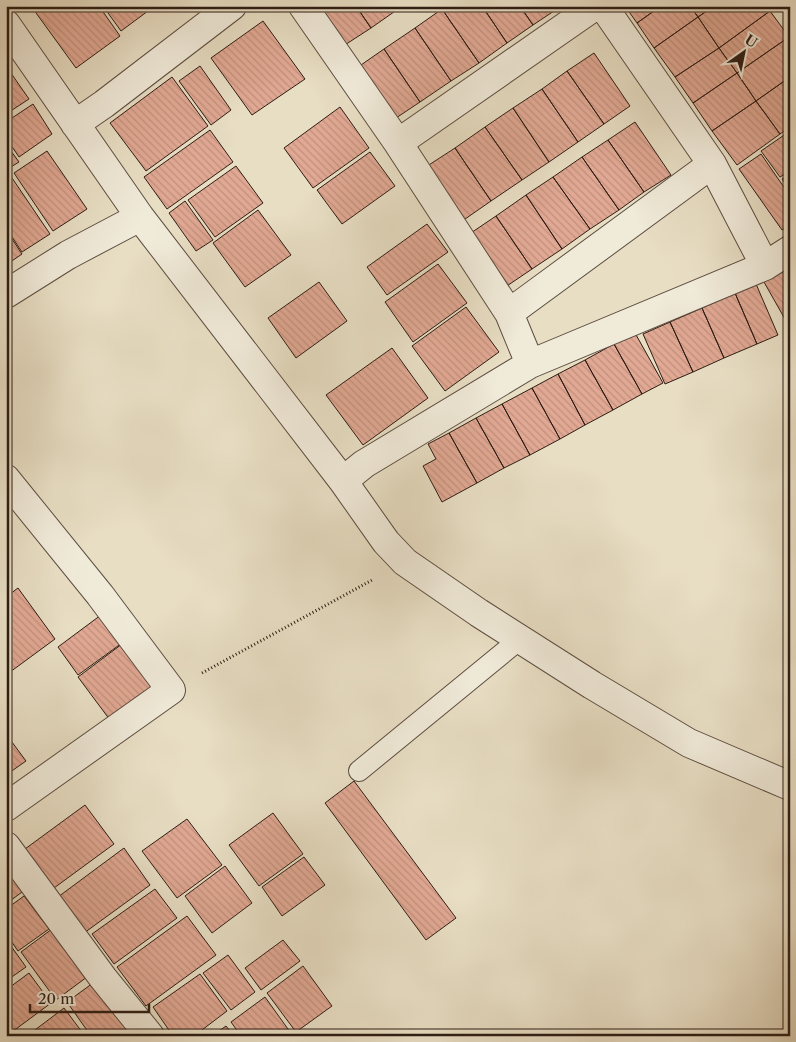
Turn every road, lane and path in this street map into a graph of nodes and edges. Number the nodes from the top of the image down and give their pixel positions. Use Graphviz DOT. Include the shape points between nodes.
graph roads {
  1 [pos="232,6"];
  2 [pos="303,6"];
  3 [pos="595,6"];
  4 [pos="604,6"];
  5 [pos="6,24"];
  6 [pos="75,124"];
  7 [pos="398,143"];
  8 [pos="712,164"];
  9 [pos="140,217"];
  10 [pos="790,250"];
  11 [pos="765,266"];
  12 [pos="6,294"];
  13 [pos="509,313"];
  14 [pos="530,364"];
  15 [pos="6,479"];
  16 [pos="343,480"];
  17 [pos="405,562"];
  18 [pos="520,639"];
  19 [pos="171,690"];
  20 [pos="359,771"];
  21 [pos="790,786"];
  22 [pos="6,807"];
  23 [pos="6,846"];
  24 [pos="150,1036"];
  1 -- 6 [label="street"];
  2 -- 7 [label="street"];
  3 -- 7 [label="street"];
  4 -- 8 [label="street"];
  5 -- 6 [label="street"];
  6 -- 9 [label="street"];
  7 -- 13 [label="street"];
  8 -- 11 [label="street"];
  8 -- 13 [label="street"];
  9 -- 12 [label="street" via="68,255"];
  9 -- 16 [label="street"];
  10 -- 11 [label="street"];
  11 -- 14 [label="street"];
  13 -- 14 [label="street"];
  14 -- 16 [label="street" via="364,464"];
  15 -- 19 [label="street" via="100,595"];
  16 -- 17 [label="street" via="386,542"];
  17 -- 18 [label="street"];
  17 -- 19 [label="path"];
  18 -- 20 [label="lane"];
  18 -- 21 [label="street" via="689,743"];
  19 -- 22 [label="street"];
  23 -- 24 [label="street"];
}
